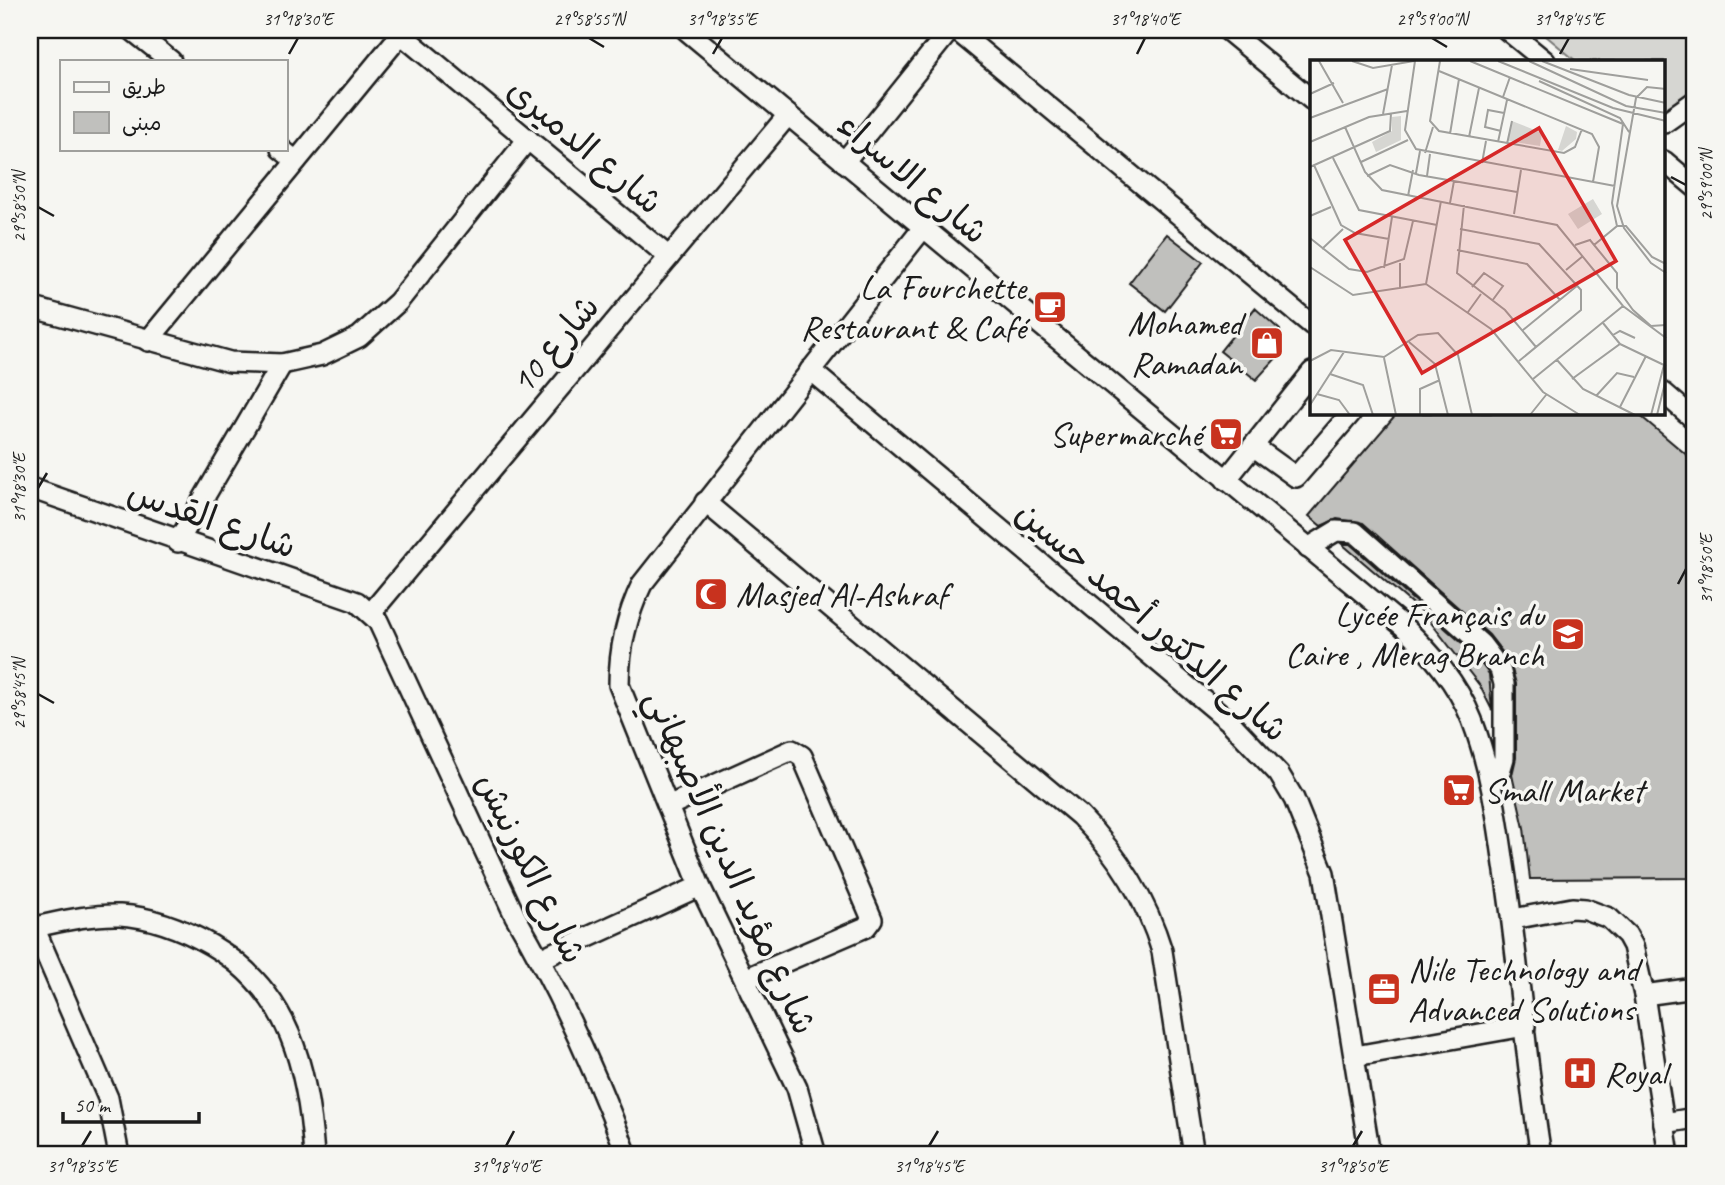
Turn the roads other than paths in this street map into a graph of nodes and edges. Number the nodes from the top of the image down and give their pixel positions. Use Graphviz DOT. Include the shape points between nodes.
graph roads {
  1 [pos="132,30"];
  2 [pos="686,30"];
  3 [pos="950,30"];
  4 [pos="956,30"];
  5 [pos="1227,30"];
  6 [pos="1507,30"];
  7 [pos="398,32"];
  8 [pos="170,60"];
  9 [pos="1544,60"];
  10 [pos="1310,98"];
  11 [pos="1695,101"];
  12 [pos="788,115"];
  13 [pos="1666,122"];
  14 [pos="528,139"];
  15 [pos="289,155"];
  16 [pos="844,162"];
  17 [pos="1666,163"];
  18 [pos="1695,187"];
  19 [pos="923,228"];
  20 [pos="669,257"];
  21 [pos="30,307"];
  22 [pos="1310,323"];
  23 [pos="148,341"];
  24 [pos="282,364"];
  25 [pos="810,370"];
  26 [pos="1310,375"];
  27 [pos="1666,395"];
  28 [pos="1349,415"];
  29 [pos="1695,420"];
  30 [pos="1253,446"];
  31 [pos="1226,480"];
  32 [pos="30,488"];
  33 [pos="705,502"];
  34 [pos="178,542"];
  35 [pos="1308,548"];
  36 [pos="370,612"];
  37 [pos="1492,783"];
  38 [pos="668,806"];
  39 [pos="700,886"];
  40 [pos="1513,919"];
  41 [pos="32,927"];
  42 [pos="540,959"];
  43 [pos="745,979"];
  44 [pos="1695,988"];
  45 [pos="1644,995"];
  46 [pos="1525,1026"];
  47 [pos="1355,1056"];
  48 [pos="1695,1118"];
  49 [pos="1664,1123"];
  50 [pos="119,1155"];
  51 [pos="314,1155"];
  52 [pos="627,1155"];
  53 [pos="816,1155"];
  54 [pos="1194,1155"];
  55 [pos="1370,1155"];
  56 [pos="1541,1155"];
  57 [pos="1669,1155"];
  1 -- 8 [label="street"];
  2 -- 12 [label="street, شارع الاسراء"];
  3 -- 16 [label="street"];
  4 -- 22 [label="street"];
  5 -- 10 [label="street"];
  6 -- 9 [label="street"];
  7 -- 14 [label="street, شارع الدميرى"];
  7 -- 15 [label="street"];
  11 -- 13 [label="street"];
  12 -- 16 [label="street, شارع الاسراء"];
  12 -- 20 [label="street, شارع 10"];
  14 -- 20 [label="street, شارع الدميرى"];
  14 -- 24 [label="street" via="398,302 359,337 322,355"];
  15 -- 23 [label="street"];
  16 -- 19 [label="street, شارع الاسراء"];
  17 -- 18 [label="street"];
  19 -- 25 [label="street, شارع مؤيد الدين الأصبهاني"];
  19 -- 31 [label="street, شارع الاسراء"];
  20 -- 36 [label="street, شارع 10"];
  21 -- 23 [label="street"];
  23 -- 24 [label="street" via="230,362"];
  24 -- 34 [label="street"];
  25 -- 33 [label="street, شارع مؤيد الدين الأصبهاني"];
  25 -- 47 [label="street, شارع الدكتور أحمد حسين" via="1229,722 1279,774 1299,809 1324,873"];
  26 -- 30 [label="street"];
  27 -- 29 [label="street"];
  28 -- 30 [label="street" via="1296,477"];
  30 -- 31 [label="street"];
  31 -- 35 [label="street, شارع الاسراء"];
  32 -- 34 [label="street, شارع القدس"];
  33 -- 38 [label="street, شارع مؤيد الدين الأصبهاني" via="642,584 630,608 619,657 619,685"];
  33 -- 54 [label="street" via="1080,816 1116,856 1153,921 1162,951"];
  34 -- 36 [label="street, شارع القدس" via="357,602"];
  35 -- 37 [label="street, شارع الاسراء" via="1431,653 1471,718"];
  35 -- 37 [label="street" via="1336,531 1355,532 1492,655 1504,692 1504,758"];
  36 -- 42 [label="street, شارع الكورنيش" via="385,633 515,916"];
  37 -- 40 [label="street, شارع الاسراء"];
  38 -- 39 [label="street, شارع مؤيد الدين الأصبهاني"];
  38 -- 43 [label="street" via="792,750 802,756 872,919 866,927"];
  39 -- 42 [label="street"];
  39 -- 43 [label="street, شارع مؤيد الدين الأصبهاني"];
  40 -- 45 [label="street" via="1573,908 1609,918 1633,946"];
  40 -- 46 [label="street, شارع الاسراء"];
  41 -- 50 [label="street" via="108,1098"];
  41 -- 51 [label="street" via="120,915 181,930 229,956 260,983 286,1024 311,1109"];
  42 -- 52 [label="street, شارع الكورنيش"];
  43 -- 53 [label="street, شارع مؤيد الدين الأصبهاني" via="797,1088"];
  44 -- 45 [label="street"];
  45 -- 49 [label="street"];
  46 -- 47 [label="street"];
  46 -- 56 [label="street, شارع الاسراء"];
  47 -- 55 [label="street, شارع الدكتور أحمد حسين"];
  48 -- 49 [label="street"];
  49 -- 57 [label="street"];
}
